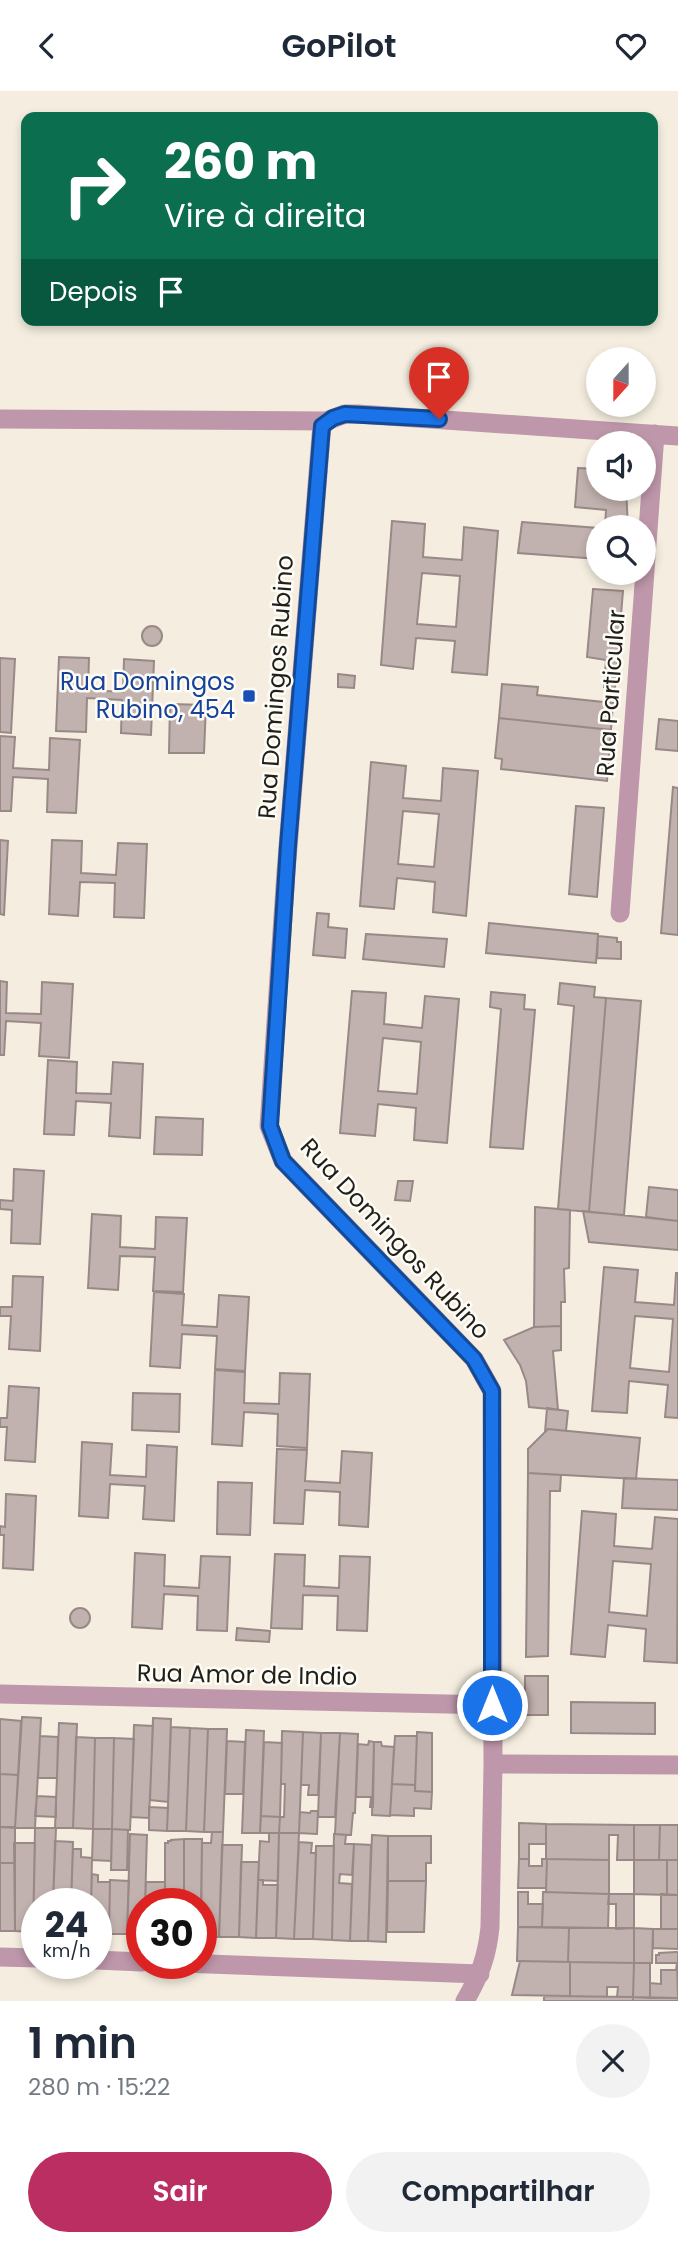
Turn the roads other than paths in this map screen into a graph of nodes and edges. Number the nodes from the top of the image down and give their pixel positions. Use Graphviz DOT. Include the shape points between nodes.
graph roads {
  1 [pos="0,419"];
  2 [pos="326,421"];
  3 [pos="610,431"];
  4 [pos="656,434"];
  5 [pos="678,436"];
  6 [pos="649,501"];
  7 [pos="620,913"];
  8 [pos="0,1694"];
  9 [pos="492,1705"];
  10 [pos="493,1764"];
  11 [pos="678,1765"];
  12 [pos="0,1957"];
  13 [pos="21,1958"];
  14 [pos="217,1964"];
  15 [pos="480,1975"];
  16 [pos="464,2001"];
  1 -- 2 [label="street"];
  2 -- 3 [label="street" via="358,414"];
  2 -- 9 [label="street, Rua Domingos Rubino" via="313,529 270,1126 283,1161 474,1359 492,1391"];
  4 -- 5 [label="street"];
  6 -- 7 [label="street, Rua Particular"];
  8 -- 9 [label="street, Rua Amor de Indio"];
  9 -- 10 [label="street, Rua Domingos Rubino"];
  10 -- 11 [label="street"];
  10 -- 15 [label="street, Rua Domingos Rubino" via="490,1927"];
  12 -- 13 [label="street"];
  14 -- 15 [label="street"];
  15 -- 16 [label="street, Rua Domingos Rubino"];
}
